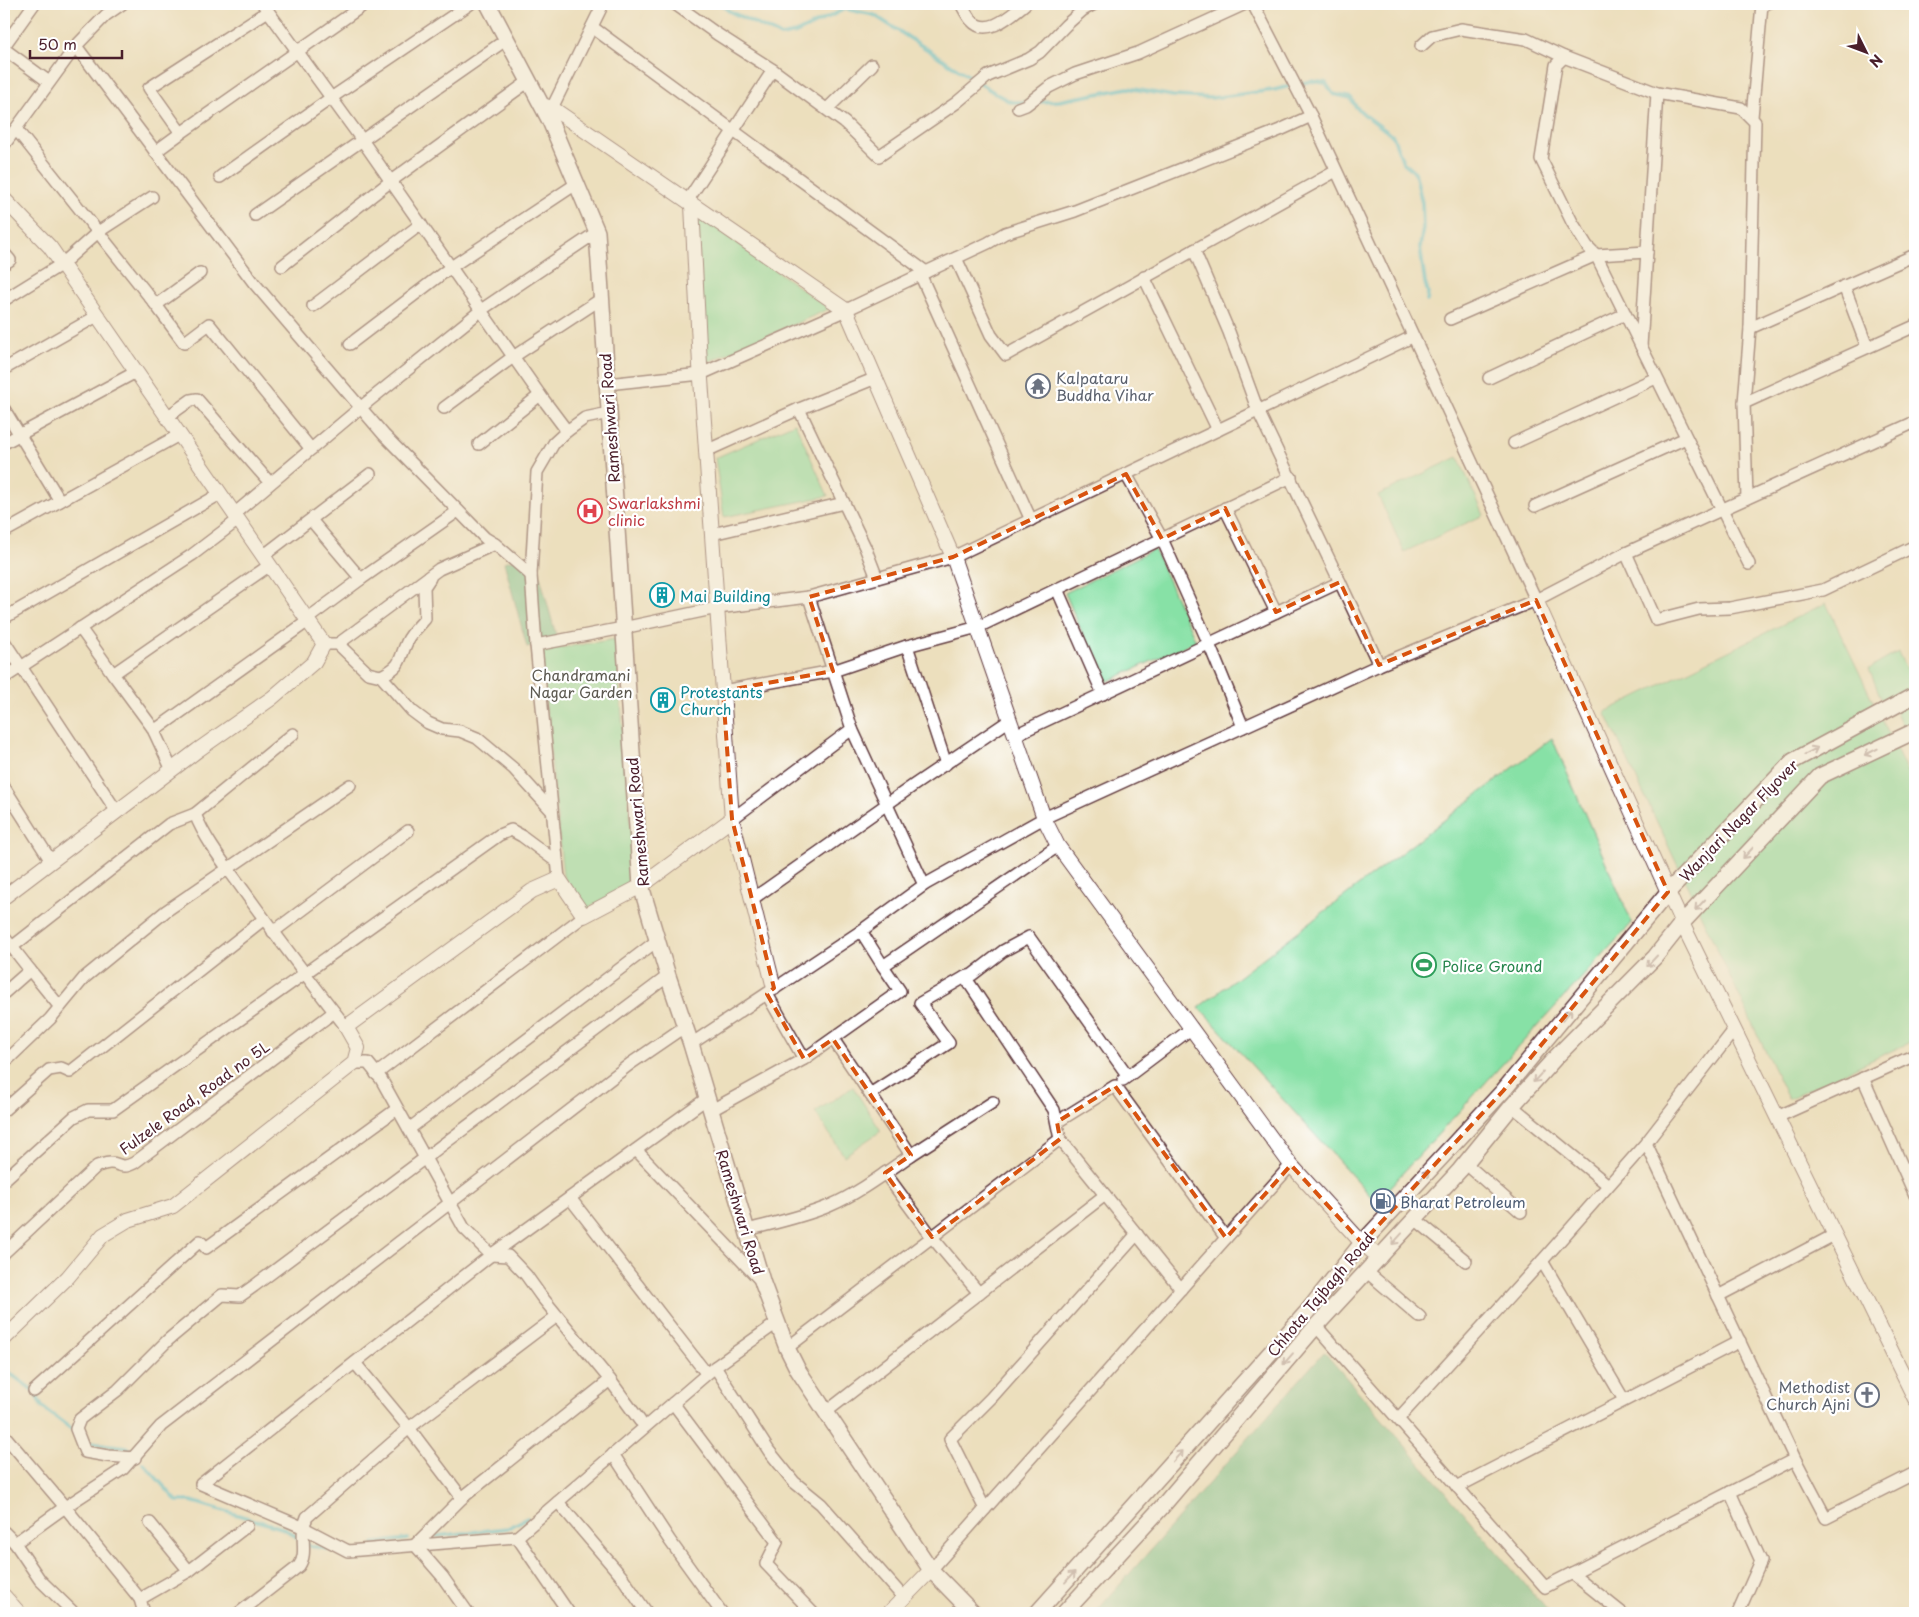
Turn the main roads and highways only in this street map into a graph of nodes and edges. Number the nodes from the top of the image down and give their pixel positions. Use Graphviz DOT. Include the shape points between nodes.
graph roads {
  1 [pos="488,4"];
  2 [pos="1915,695"];
  3 [pos="1915,731"];
  4 [pos="1640,927"];
  5 [pos="974,1613"];
  6 [pos="1037,1613"];
  7 [pos="1064,1613"];
  1 -- 5 [label="main road, Rameshwari Road" via="529,81 547,107 597,232 641,886 668,976 763,1284 787,1348 798,1370 931,1570"];
  4 -- 2 [label="main road, Wanjari Nagar Flyover, one-way" via="1668,892 1793,761"];
  3 -- 7 [label="main road, Wanjari Nagar Flyover, one-way" via="1820,776 1682,923 1656,957 1556,1057 1465,1163 1316,1326 1160,1509"];
  6 -- 4 [label="main road, Chhota Tajbagh Road, one-way" via="1306,1313 1362,1243 1503,1091"];
}
